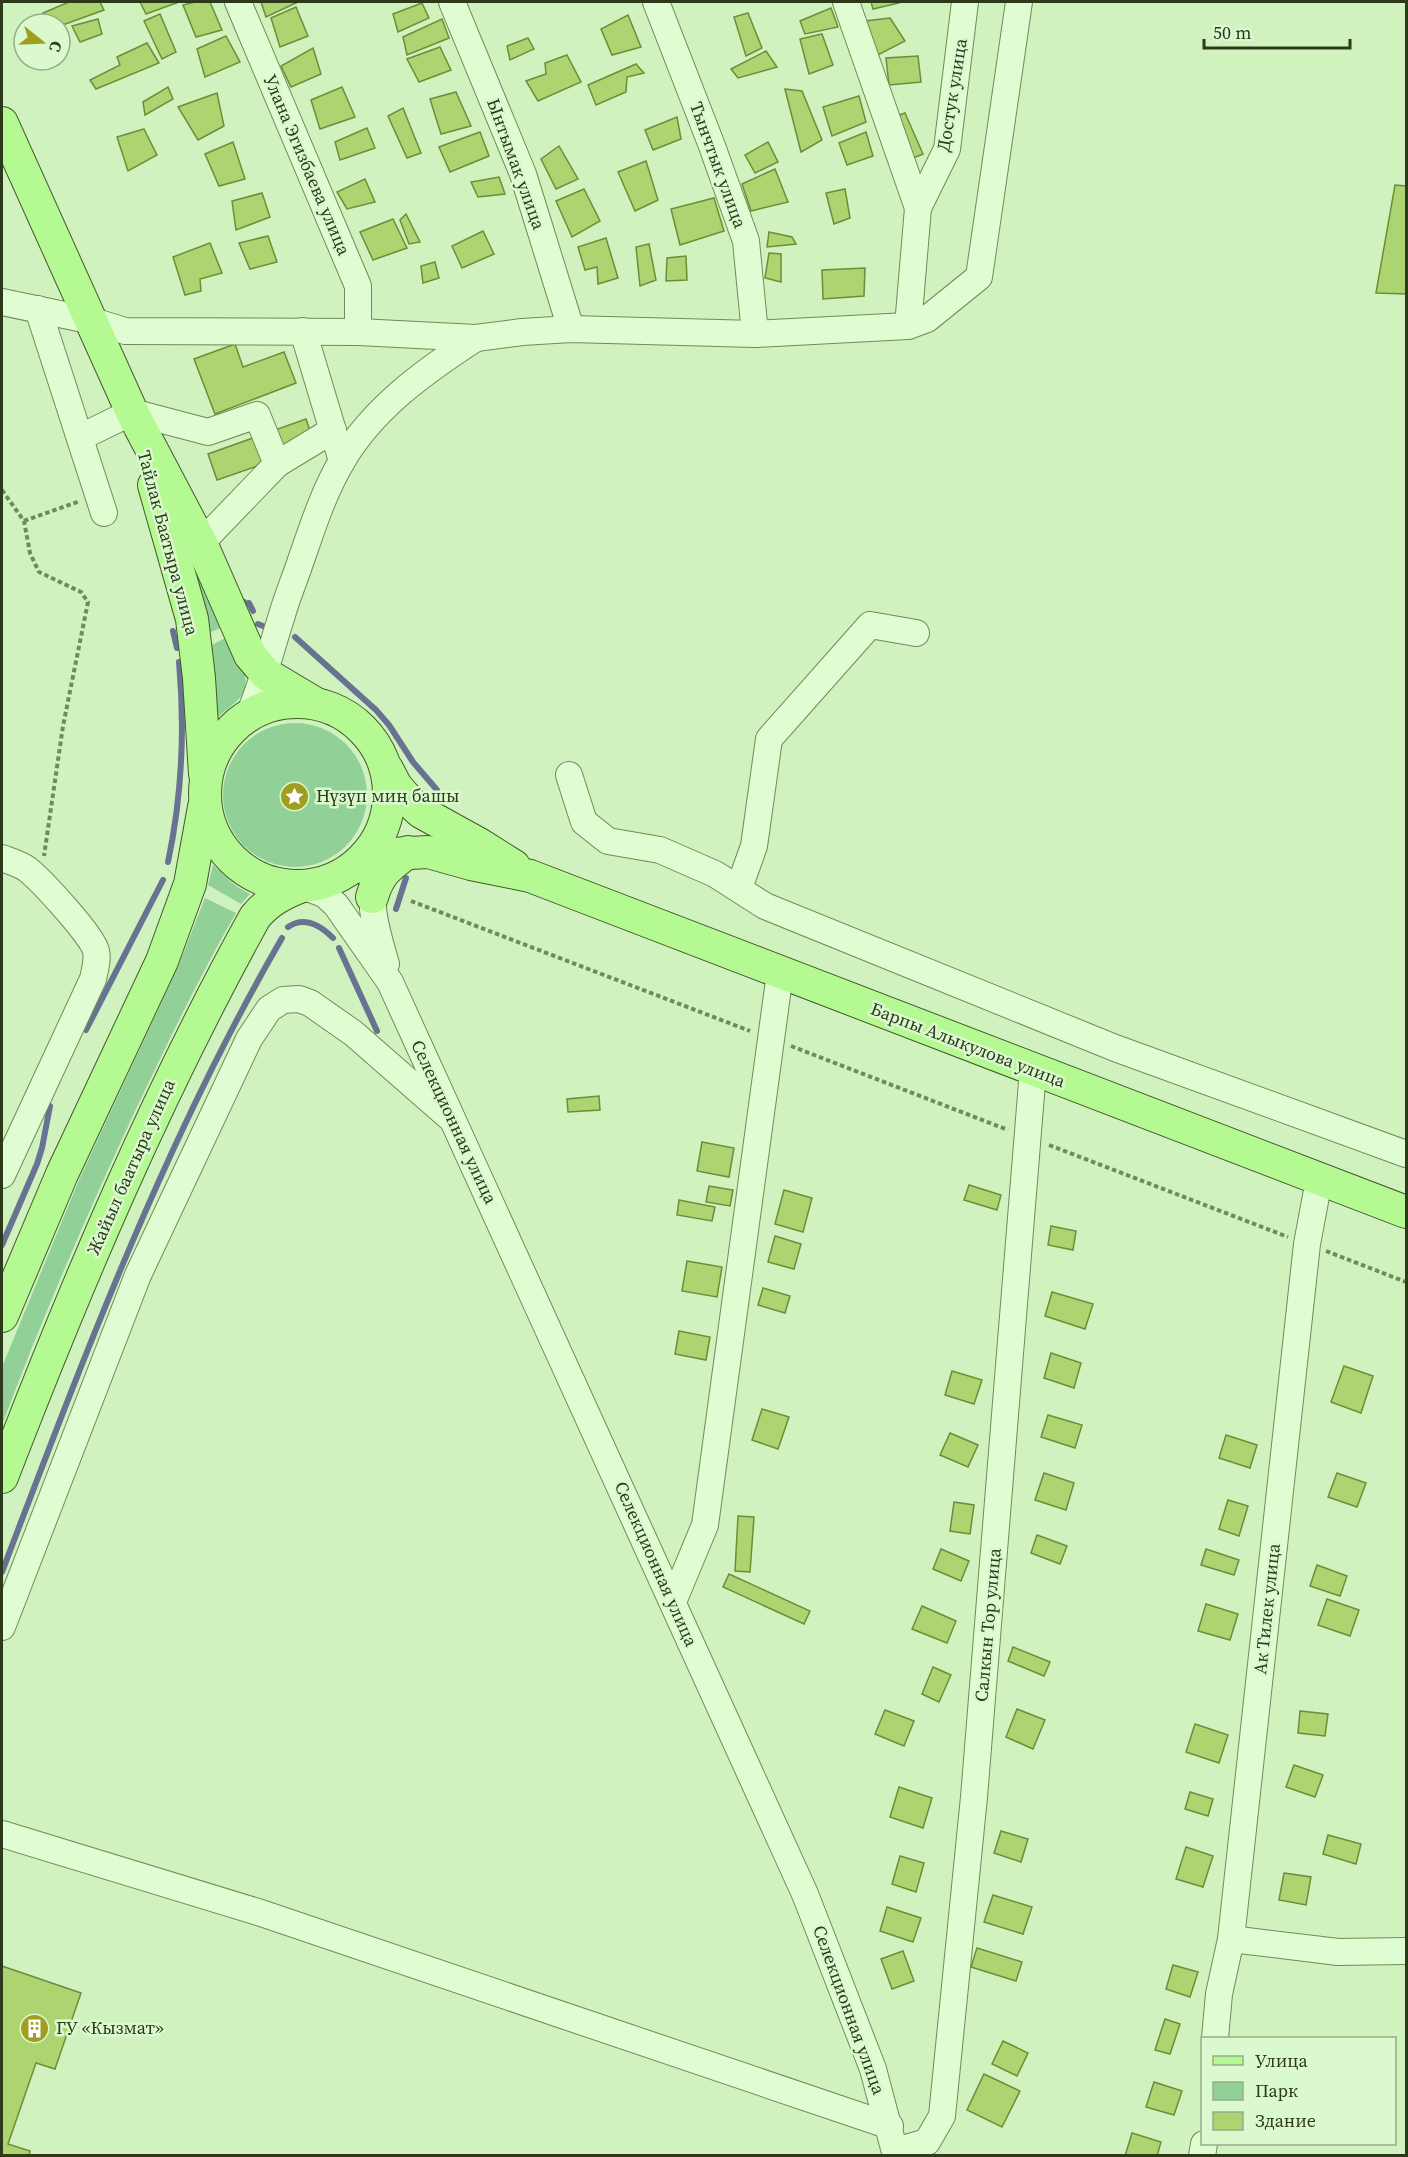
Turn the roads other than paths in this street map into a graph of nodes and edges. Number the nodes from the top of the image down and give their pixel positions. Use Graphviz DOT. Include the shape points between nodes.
graph roads {
  1 [pos="238,2"];
  2 [pos="452,2"];
  3 [pos="656,2"];
  4 [pos="846,2"];
  5 [pos="965,2"];
  6 [pos="1019,2"];
  7 [pos="2,123"];
  8 [pos="918,208"];
  9 [pos="2,302"];
  10 [pos="38,309"];
  11 [pos="93,321"];
  12 [pos="908,326"];
  13 [pos="571,329"];
  14 [pos="303,331"];
  15 [pos="358,332"];
  16 [pos="755,334"];
  17 [pos="476,338"];
  18 [pos="132,412"];
  19 [pos="333,430"];
  20 [pos="81,437"];
  21 [pos="342,461"];
  22 [pos="277,464"];
  23 [pos="101,503"];
  24 [pos="201,543"];
  25 [pos="916,633"];
  26 [pos="266,674"];
  27 [pos="313,702"];
  28 [pos="249,715"];
  29 [pos="385,765"];
  30 [pos="569,775"];
  31 [pos="205,792"];
  32 [pos="409,851"];
  33 [pos="370,852"];
  34 [pos="2,858"];
  35 [pos="530,876"];
  36 [pos="302,886"];
  37 [pos="739,888"];
  38 [pos="372,897"];
  39 [pos="780,973"];
  40 [pos="390,982"];
  41 [pos="1033,1070"];
  42 [pos="455,1122"];
  43 [pos="1407,1155"];
  44 [pos="2,1175"];
  45 [pos="1319,1180"];
  46 [pos="1407,1212"];
  47 [pos="2,1316"];
  48 [pos="2,1477"];
  49 [pos="673,1602"];
  50 [pos="2,1627"];
  51 [pos="2,1834"];
  52 [pos="1231,1939"];
  53 [pos="1407,1951"];
  54 [pos="1215,2037"];
  55 [pos="890,2126"];
  56 [pos="896,2153"];
  1 -- 15 [label="street, Улана Эгизбаева улица" via="358,286"];
  2 -- 13 [label="street, Ынтымак улица" via="523,174"];
  3 -- 16 [label="street, Тынчтык улица" via="746,241"];
  4 -- 8 [label="street"];
  5 -- 8 [label="street, Достук улица" via="947,149"];
  6 -- 12 [label="street" via="979,277 927,319"];
  7 -- 11 [label="main road, Тайлак Баатыра улица"];
  8 -- 12 [label="street, Достук улица"];
  9 -- 10 [label="street"];
  10 -- 11 [label="street"];
  10 -- 20 [label="street"];
  11 -- 14 [label="street" via="126,331"];
  11 -- 18 [label="main road, Тайлак Баатыра улица"];
  12 -- 16 [label="street"];
  13 -- 16 [label="street"];
  13 -- 17 [label="street"];
  14 -- 15 [label="street"];
  14 -- 19 [label="street"];
  15 -- 17 [label="street"];
  17 -- 21 [label="street" via="420,375 399,394 360,435"];
  18 -- 20 [label="street"];
  18 -- 22 [label="street" via="208,432 257,415"];
  18 -- 24 [label="main road, Тайлак Баатыра улица"];
  18 -- 31 [label="main road, Тайлак Баатыра улица" via="192,619"];
  19 -- 21 [label="street"];
  19 -- 22 [label="street"];
  20 -- 23 [label="street"];
  21 -- 26 [label="street" via="313,525"];
  22 -- 24 [label="street"];
  24 -- 26 [label="main road, Тайлак Баатыра улица" via="250,655"];
  25 -- 37 [label="street" via="870,626 769,739 754,846"];
  26 -- 27 [label="main road, Тайлак Баатыра улица"];
  26 -- 28 [label="street"];
  27 -- 28 [label="main road" via="279,703"];
  27 -- 29 [label="main road" via="357,723 374,742"];
  28 -- 31 [label="main road" via="224,737 209,767"];
  29 -- 33 [label="main road" via="389,797"];
  29 -- 35 [label="main road, Барпы Алыкулова улица" via="396,786 421,812"];
  30 -- 37 [label="street" via="584,822 608,841 660,850"];
  31 -- 36 [label="main road" via="213,832 232,859 244,870 274,884"];
  31 -- 47 [label="main road" via="190,884 162,961 62,1174"];
  32 -- 33 [label="main road, Барпы Алыкулова улица"];
  32 -- 35 [label="main road, Барпы Алыкулова улица"];
  32 -- 38 [label="main road" via="385,870"];
  33 -- 36 [label="main road" via="327,881"];
  33 -- 38 [label="street, Селекционная улица"];
  34 -- 44 [label="street" via="27,869 89,936 97,962 93,979"];
  35 -- 39 [label="main road, Барпы Алыкулова улица"];
  36 -- 40 [label="street, Селекционная улица" via="324,894 336,905"];
  36 -- 48 [label="main road, Жайыл баатыра улица" via="279,895 255,917 190,1038 116,1195"];
  37 -- 43 [label="street" via="765,906 1114,1048"];
  38 -- 40 [label="street, Селекционная улица"];
  39 -- 41 [label="main road, Барпы Алыкулова улица"];
  39 -- 49 [label="street" via="705,1525"];
  40 -- 42 [label="street, Селекционная улица"];
  41 -- 45 [label="main road, Барпы Алыкулова улица"];
  41 -- 56 [label="street, Салкын Тор улица" via="974,1797 942,2116 927,2142"];
  42 -- 49 [label="street, Селекционная улица"];
  42 -- 50 [label="street" via="353,1032 310,1003 283,1000 269,1009 249,1039 138,1275"];
  45 -- 46 [label="main road, Барпы Алыкулова улица"];
  45 -- 52 [label="street, Ак Тилек улица" via="1307,1244"];
  49 -- 55 [label="street, Селекционная улица" via="805,1894 863,2041"];
  51 -- 55 [label="street" via="261,1913"];
  52 -- 53 [label="street" via="1338,1952"];
  52 -- 54 [label="street, Ак Тилек улица" via="1219,1994"];
  55 -- 56 [label="street, Селекционная улица"];
}
